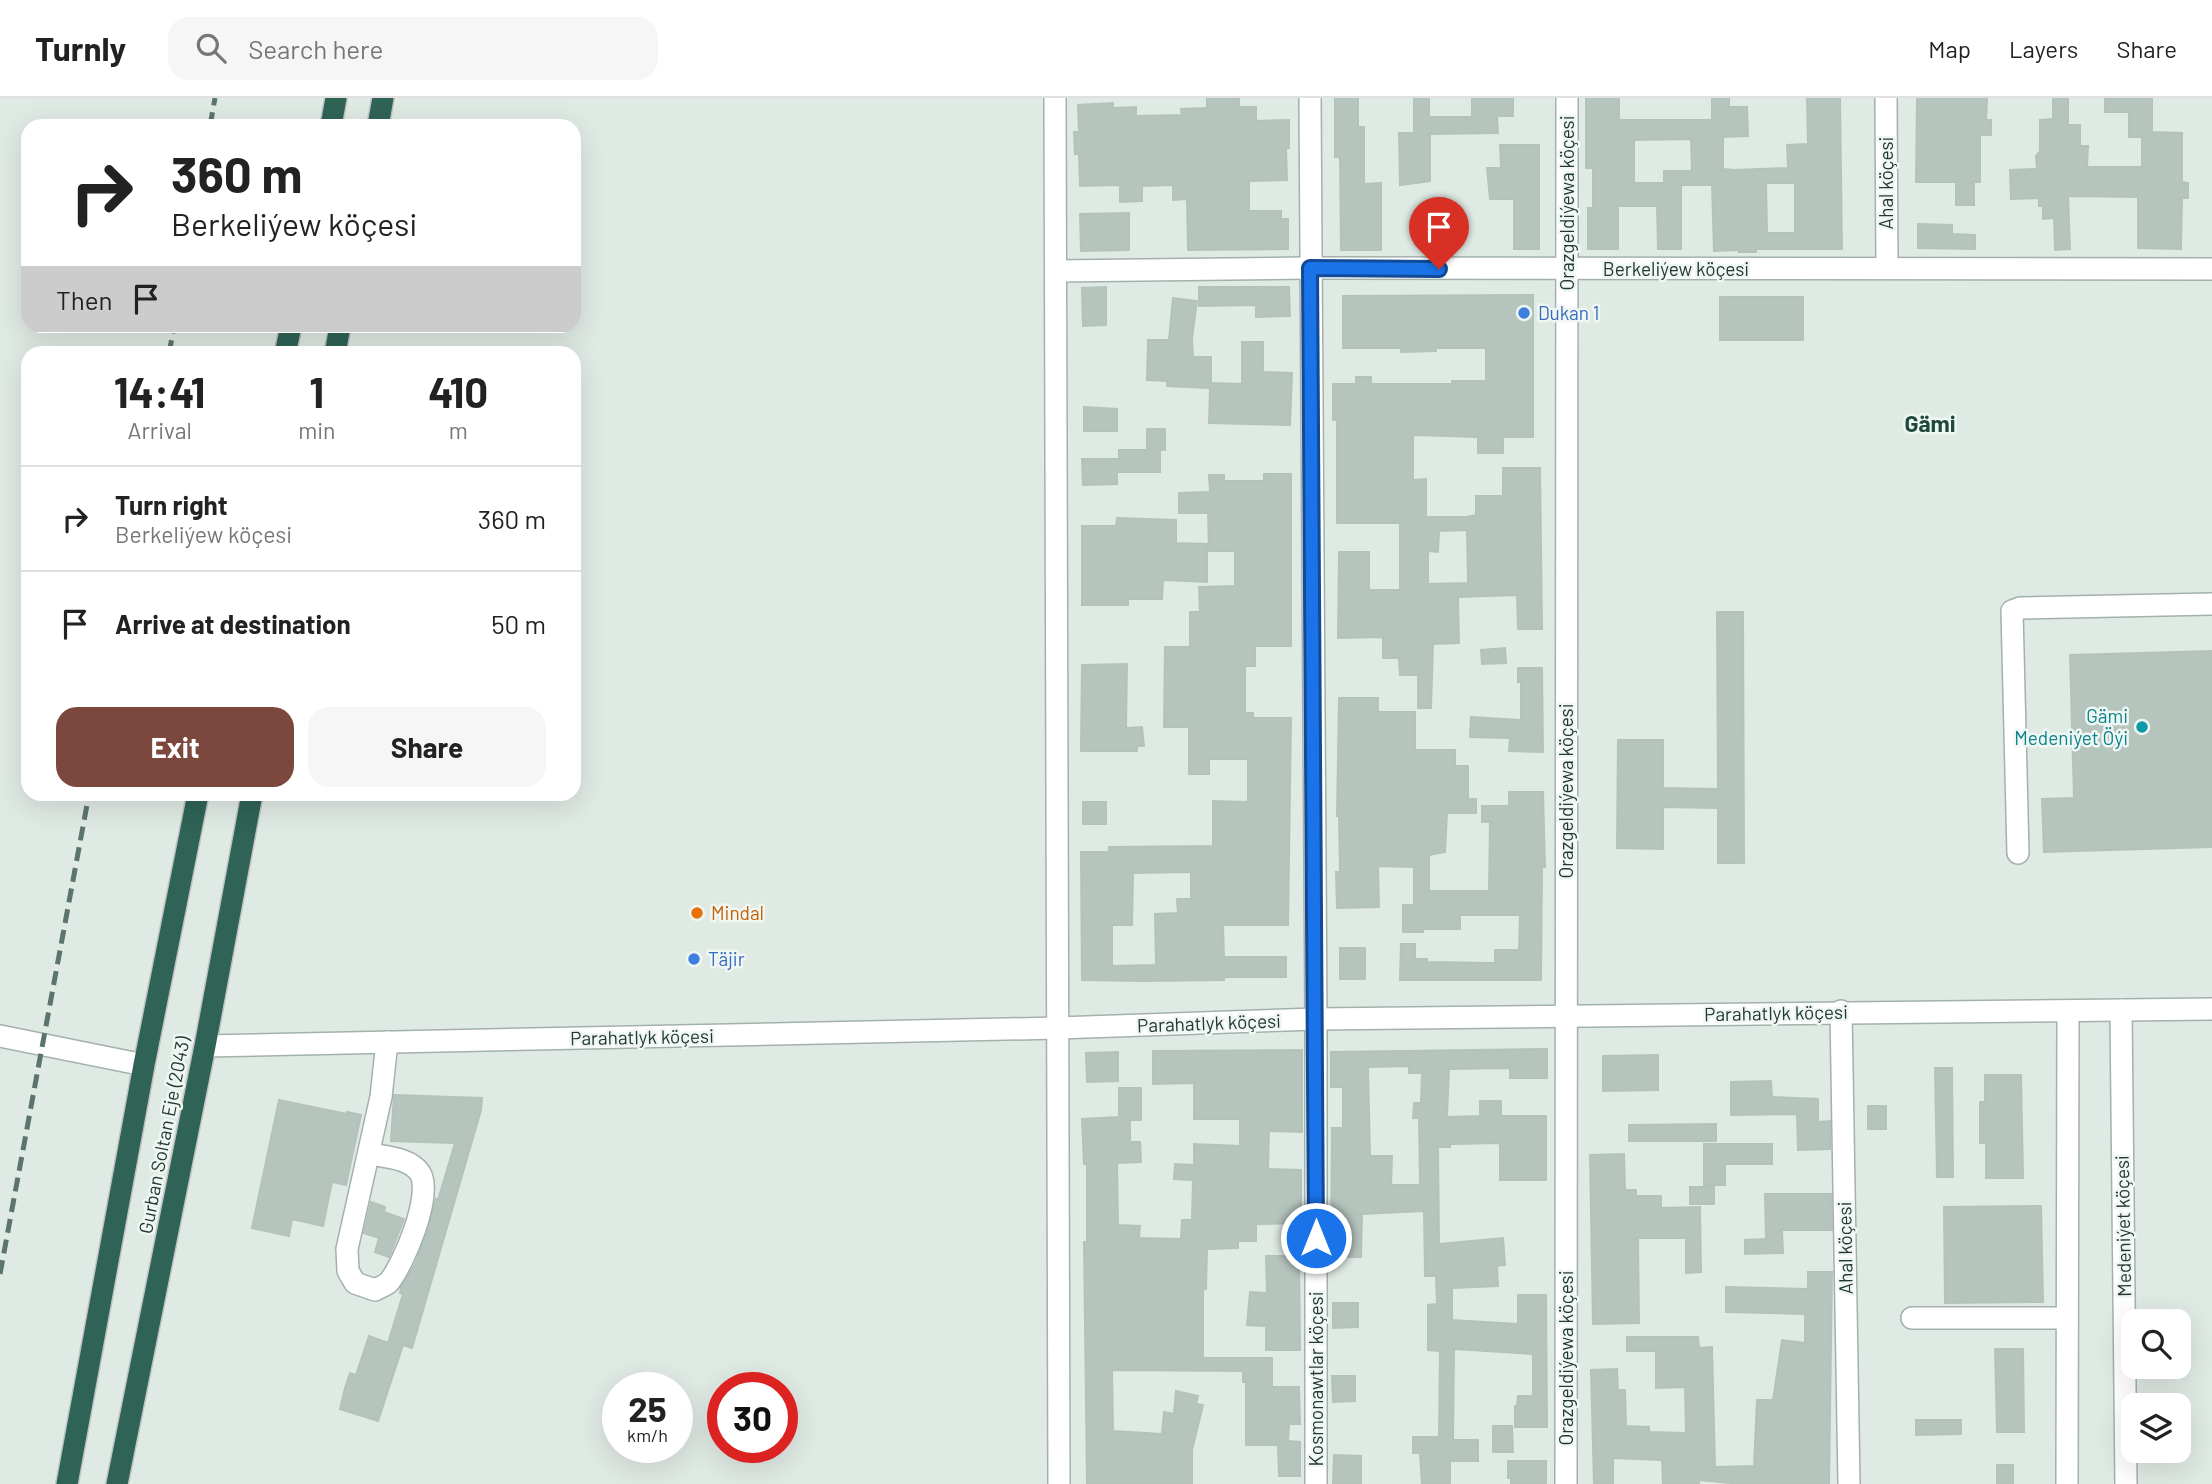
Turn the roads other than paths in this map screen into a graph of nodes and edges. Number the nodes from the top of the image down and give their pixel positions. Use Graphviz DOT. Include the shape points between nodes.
graph roads {
  1 [pos="336,98"];
  2 [pos="383,98"];
  3 [pos="1055,98"];
  4 [pos="1310,98"];
  5 [pos="1567,98"];
  6 [pos="1886,98"];
  7 [pos="332,119"];
  8 [pos="379,119"];
  9 [pos="1310,268"];
  10 [pos="1887,268"];
  11 [pos="2212,269"];
  12 [pos="1567,270"];
  13 [pos="1056,271"];
  14 [pos="2212,604"];
  15 [pos="197,801"];
  16 [pos="251,801"];
  17 [pos="2018,853"];
  18 [pos="2212,1009"];
  19 [pos="2121,1010"];
  20 [pos="1841,1011"];
  21 [pos="2068,1011"];
  22 [pos="1565,1017"];
  23 [pos="1316,1019"];
  24 [pos="1058,1028"];
  25 [pos="0,1036"];
  26 [pos="387,1042"];
  27 [pos="205,1045"];
  28 [pos="145,1065"];
  29 [pos="370,1154"];
  30 [pos="1912,1318"];
  31 [pos="2066,1318"];
  32 [pos="67,1484"];
  33 [pos="117,1484"];
  34 [pos="1059,1484"];
  35 [pos="1316,1484"];
  36 [pos="1566,1484"];
  37 [pos="1849,1484"];
  38 [pos="2067,1484"];
  39 [pos="2126,1484"];
  1 -- 7 [label="highway"];
  2 -- 8 [label="highway"];
  3 -- 13 [label="street"];
  4 -- 9 [label="street, Kosmonawtlar köçesi"];
  5 -- 12 [label="street, Orazgeldiýewa köçesi"];
  6 -- 10 [label="street, Ahal köçesi"];
  9 -- 12 [label="street, Berkeliýew köçesi"];
  9 -- 13 [label="street, Berkeliýew köçesi"];
  9 -- 23 [label="street, Kosmonawtlar köçesi"];
  10 -- 11 [label="street, Berkeliýew köçesi"];
  10 -- 12 [label="street, Berkeliýew köçesi"];
  12 -- 22 [label="street, Orazgeldiýewa köçesi"];
  13 -- 24 [label="street"];
  14 -- 17 [label="street" via="2012,611"];
  15 -- 28 [label="highway, Gurban Soltan Eje (2043)"];
  16 -- 27 [label="highway, Gurban Soltan Eje (2043)"];
  18 -- 19 [label="street, Parahatlyk köçesi"];
  19 -- 21 [label="street, Parahatlyk köçesi"];
  19 -- 39 [label="street, Medeniýet köçesi"];
  20 -- 21 [label="street, Parahatlyk köçesi"];
  20 -- 22 [label="street, Parahatlyk köçesi"];
  20 -- 37 [label="street, Ahal köçesi"];
  21 -- 31 [label="street"];
  22 -- 23 [label="street, Parahatlyk köçesi"];
  22 -- 36 [label="street, Orazgeldiýewa köçesi"];
  23 -- 24 [label="street, Parahatlyk köçesi"];
  23 -- 35 [label="street, Kosmonawtlar köçesi"];
  24 -- 26 [label="street, Parahatlyk köçesi"];
  24 -- 34 [label="street"];
  25 -- 28 [label="street"];
  26 -- 27 [label="street, Parahatlyk köçesi"];
  26 -- 29 [label="street"];
  27 -- 33 [label="highway, Gurban Soltan Eje (2043)"];
  28 -- 32 [label="highway, Gurban Soltan Eje (2043)"];
  29 -- 29 [label="street" via="347,1249 348,1271 355,1283 375,1290 386,1285 399,1266 425,1187 419,1172 407,1161"];
  30 -- 31 [label="street"];
  31 -- 38 [label="street"];
}
